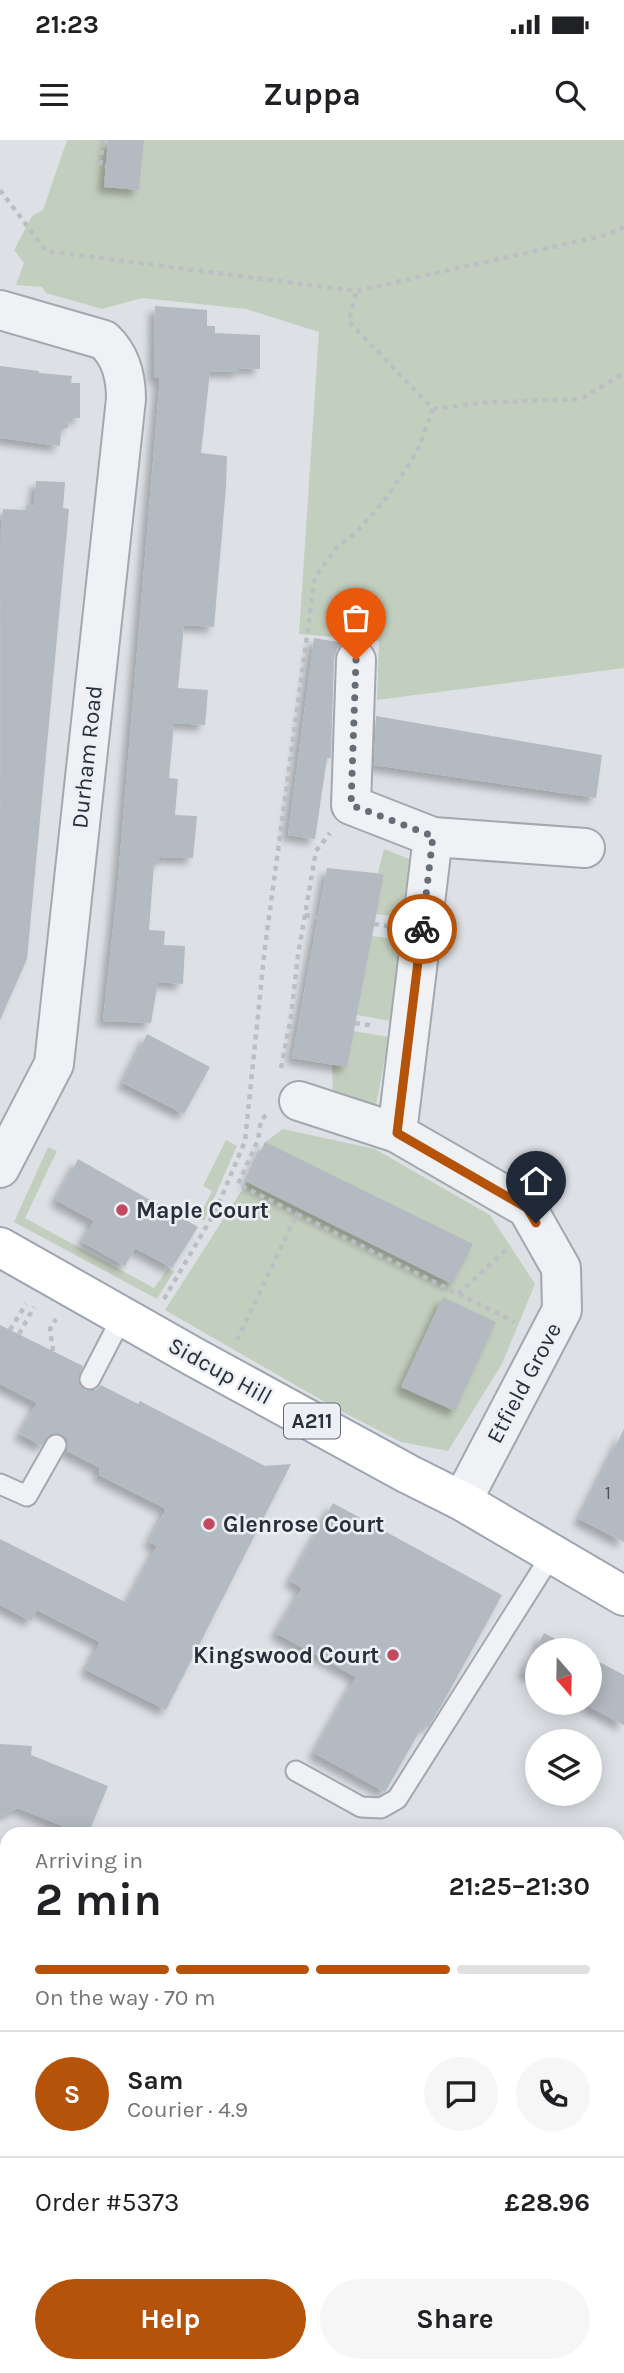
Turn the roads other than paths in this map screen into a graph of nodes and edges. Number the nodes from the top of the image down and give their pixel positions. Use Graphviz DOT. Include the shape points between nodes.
graph roads {
  1 [pos="0,310"];
  2 [pos="356,660"];
  3 [pos="433,836"];
  4 [pos="585,848"];
  5 [pos="284,1094"];
  6 [pos="397,1133"];
  7 [pos="0,1168"];
  8 [pos="0,1247"];
  9 [pos="122,1317"];
  10 [pos="90,1379"];
  11 [pos="56,1445"];
  12 [pos="0,1484"];
  13 [pos="462,1501"];
  14 [pos="552,1554"];
  15 [pos="624,1596"];
  16 [pos="296,1771"];
  1 -- 7 [label="street, Durham Road" via="104,340 120,361 126,399 54,1064"];
  2 -- 3 [label="street" via="351,805"];
  3 -- 4 [label="street"];
  3 -- 6 [label="street"];
  5 -- 6 [label="street, Etfield Grove"];
  6 -- 13 [label="street, Etfield Grove" via="527,1208 561,1268 562,1310"];
  8 -- 9 [label="main road, Sidcup Hill / A211"];
  9 -- 10 [label="lane"];
  9 -- 13 [label="main road, Sidcup Hill / A211"];
  11 -- 12 [label="lane" via="27,1496"];
  13 -- 14 [label="main road, Sidcup Hill / A211"];
  14 -- 15 [label="main road, Sidcup Hill / A211"];
  14 -- 16 [label="lane" via="397,1799 381,1808 361,1807"];
}
